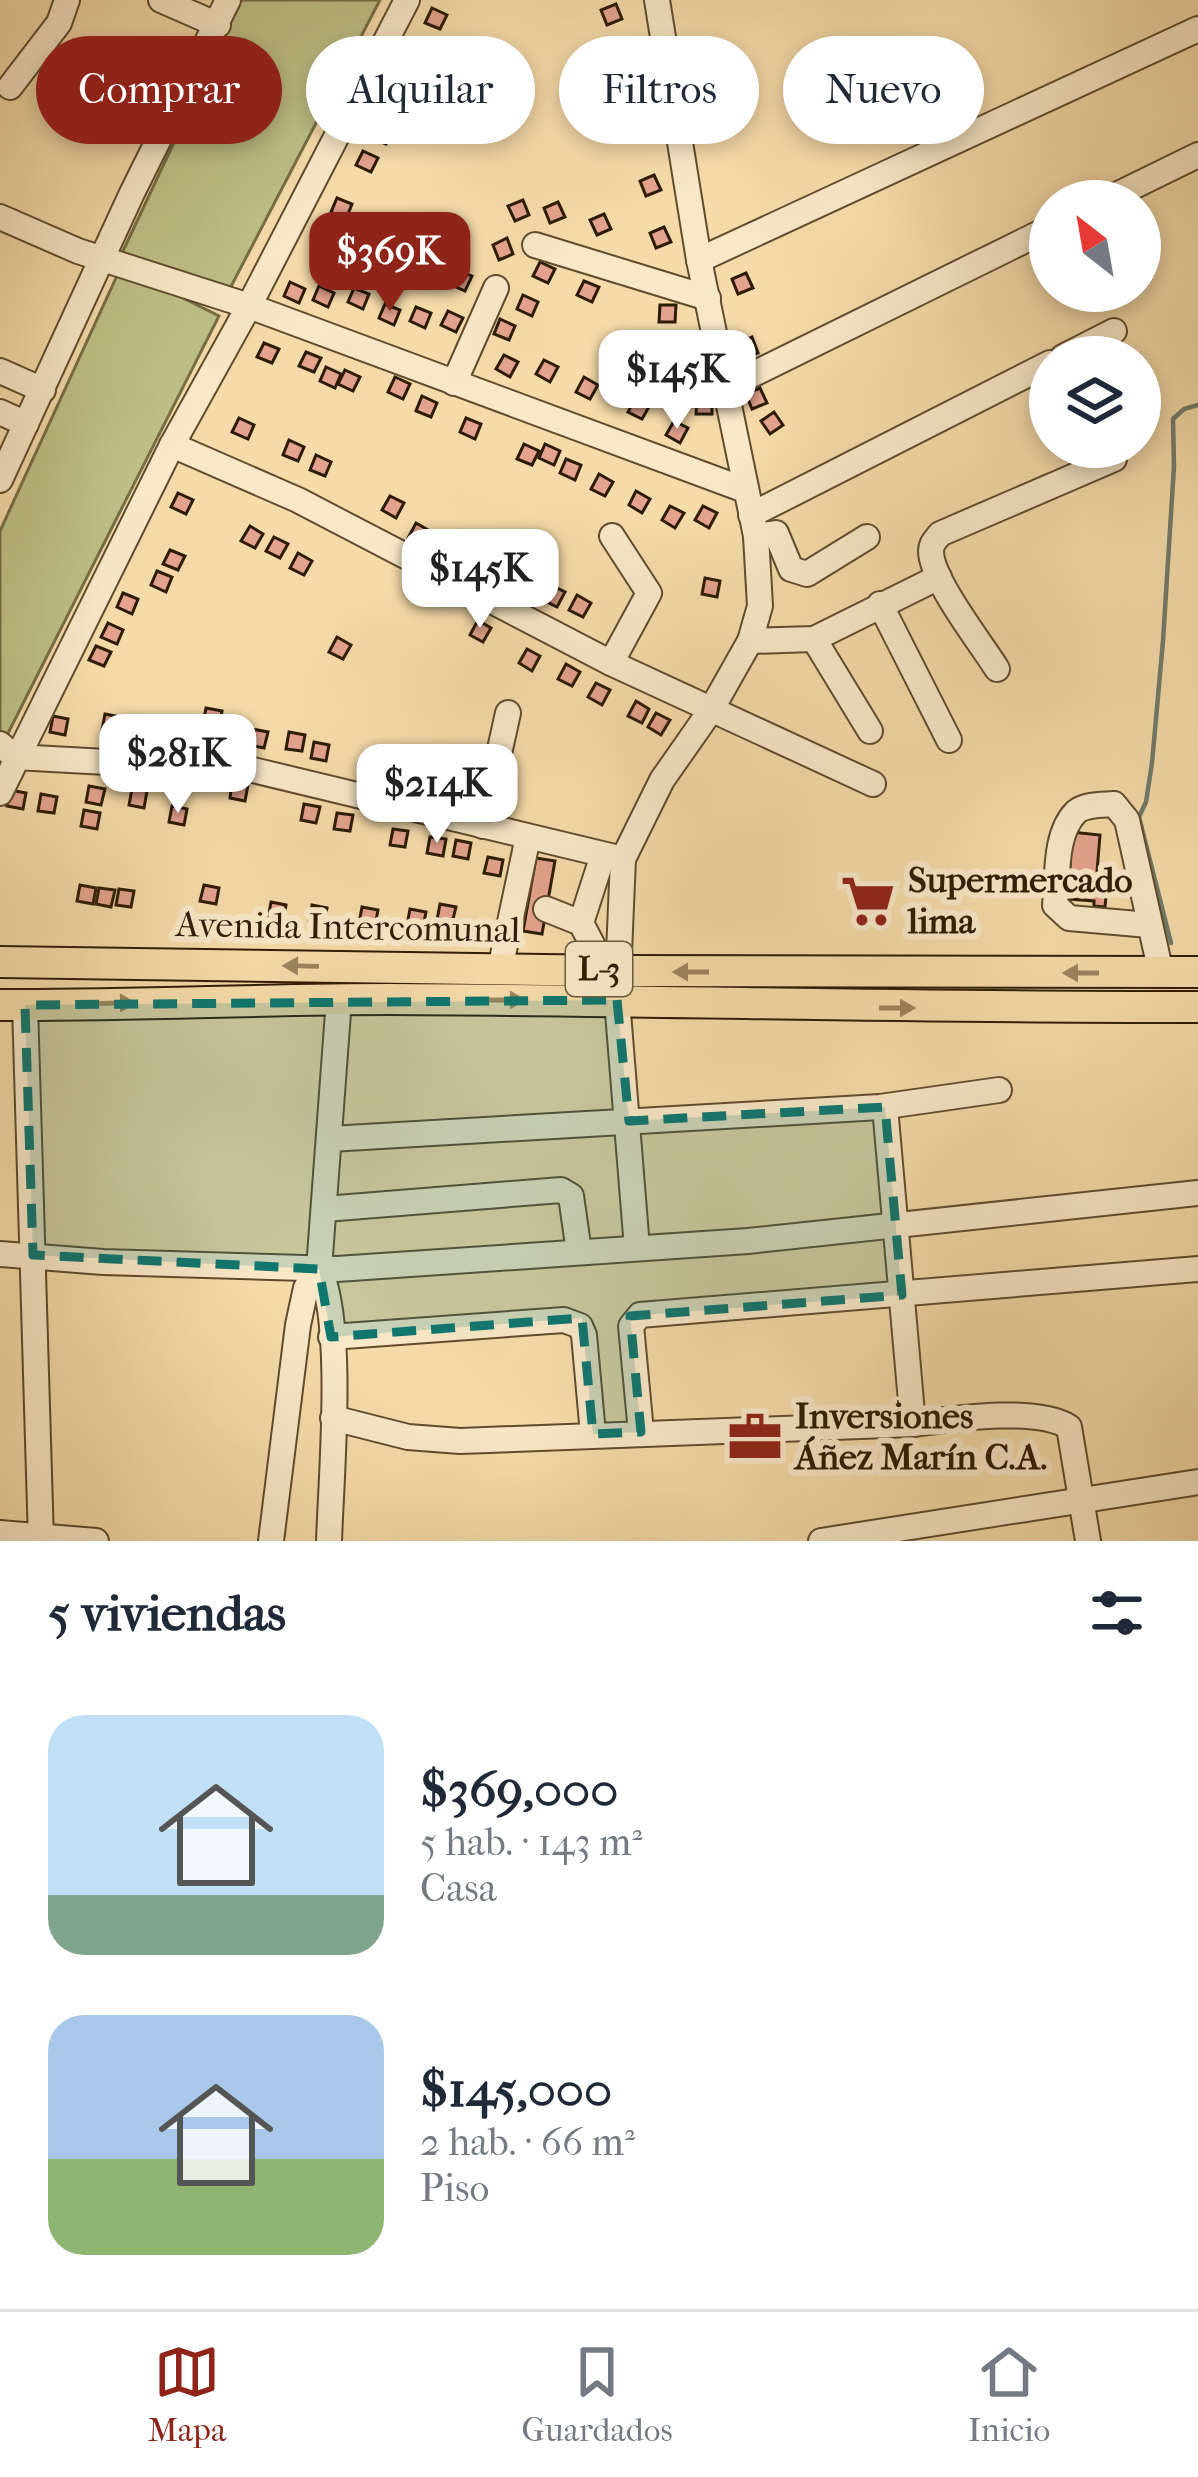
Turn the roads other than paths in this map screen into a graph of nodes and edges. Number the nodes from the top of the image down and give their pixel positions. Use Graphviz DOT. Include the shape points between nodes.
graph roads {
  1 [pos="67,0"];
  2 [pos="161,0"];
  3 [pos="228,0"];
  4 [pos="407,0"];
  5 [pos="656,0"];
  6 [pos="218,25"];
  7 [pos="1198,29"];
  8 [pos="10,88"];
  9 [pos="1198,155"];
  10 [pos="1147,180"];
  11 [pos="0,217"];
  12 [pos="1029,238"];
  13 [pos="535,245"];
  14 [pos="102,259"];
  15 [pos="699,260"];
  16 [pos="496,288"];
  17 [pos="708,298"];
  18 [pos="249,306"];
  19 [pos="1114,331"];
  20 [pos="1104,336"];
  21 [pos="0,371"];
  22 [pos="1029,374"];
  23 [pos="454,383"];
  24 [pos="724,388"];
  25 [pos="43,390"];
  26 [pos="0,412"];
  27 [pos="26,424"];
  28 [pos="172,445"];
  29 [pos="1093,468"];
  30 [pos="0,480"];
  31 [pos="750,514"];
  32 [pos="612,536"];
  33 [pos="867,538"];
  34 [pos="939,577"];
  35 [pos="880,604"];
  36 [pos="814,639"];
  37 [pos="750,641"];
  38 [pos="611,663"];
  39 [pos="997,669"];
  40 [pos="711,710"];
  41 [pos="508,713"];
  42 [pos="870,730"];
  43 [pos="949,740"];
  44 [pos="8,751"];
  45 [pos="873,784"];
  46 [pos="0,793"];
  47 [pos="483,826"];
  48 [pos="528,836"];
  49 [pos="613,857"];
  50 [pos="528,908"];
  51 [pos="581,923"];
  52 [pos="1149,925"];
  53 [pos="0,962"];
  54 [pos="500,969"];
  55 [pos="1198,972"];
  56 [pos="1161,973"];
  57 [pos="613,980"];
  58 [pos="339,999"];
  59 [pos="13,1005"];
  60 [pos="1198,1007"];
  61 [pos="999,1090"];
  62 [pos="885,1107"];
  63 [pos="629,1121"];
  64 [pos="330,1139"];
  65 [pos="1198,1192"];
  66 [pos="326,1209"];
  67 [pos="895,1223"];
  68 [pos="637,1248"];
  69 [pos="579,1252"];
  70 [pos="0,1254"];
  71 [pos="33,1255"];
  72 [pos="319,1269"];
  73 [pos="1198,1269"];
  74 [pos="902,1295"];
  75 [pos="331,1337"];
  76 [pos="333,1418"];
  77 [pos="913,1424"];
  78 [pos="641,1432"];
  79 [pos="593,1434"];
  80 [pos="1198,1482"];
  81 [pos="1082,1499"];
  82 [pos="0,1533"];
  83 [pos="41,1538"];
  84 [pos="96,1541"];
  85 [pos="271,1541"];
  86 [pos="329,1541"];
  87 [pos="821,1541"];
  88 [pos="1088,1541"];
  1 -- 8 [label="street"];
  2 -- 6 [label="street"];
  3 -- 6 [label="street"];
  4 -- 18 [label="street"];
  5 -- 15 [label="street"];
  6 -- 14 [label="street"];
  7 -- 15 [label="street"];
  9 -- 10 [label="street"];
  11 -- 14 [label="street"];
  12 -- 24 [label="street"];
  13 -- 17 [label="street"];
  14 -- 18 [label="street"];
  14 -- 25 [label="street"];
  15 -- 17 [label="street"];
  16 -- 23 [label="street"];
  17 -- 24 [label="street"];
  18 -- 23 [label="street"];
  18 -- 28 [label="street"];
  19 -- 20 [label="street"];
  21 -- 25 [label="street"];
  22 -- 31 [label="street"];
  23 -- 31 [label="street"];
  24 -- 31 [label="street"];
  25 -- 27 [label="street"];
  26 -- 27 [label="street"];
  27 -- 30 [label="street"];
  28 -- 38 [label="street" via="298,500"];
  28 -- 44 [label="street"];
  29 -- 34 [label="street" via="940,534 931,552"];
  31 -- 33 [label="street" via="776,533 791,569 808,574"];
  31 -- 37 [label="street" via="760,606"];
  32 -- 38 [label="street" via="649,593"];
  34 -- 35 [label="street"];
  34 -- 39 [label="street"];
  35 -- 36 [label="street"];
  35 -- 43 [label="street"];
  36 -- 37 [label="street"];
  36 -- 42 [label="street"];
  37 -- 40 [label="street"];
  38 -- 40 [label="street"];
  40 -- 45 [label="street"];
  40 -- 49 [label="street"];
  41 -- 47 [label="street"];
  44 -- 46 [label="street"];
  44 -- 47 [label="street" via="253,770"];
  47 -- 48 [label="street"];
  48 -- 49 [label="street"];
  48 -- 50 [label="street"];
  49 -- 51 [label="street"];
  49 -- 57 [label="street"];
  50 -- 51 [label="street"];
  50 -- 54 [label="street"];
  51 -- 57 [label="street"];
  52 -- 52 [label="street" via="1127,820 1114,804 1076,812 1062,837 1055,905 1069,918"];
  52 -- 56 [label="street"];
  54 -- 53 [label="main road, Avenida Intercomunal / L-3, one-way"];
  54 -- 57 [label="main road, Avenida Intercomunal / L-3"];
  55 -- 56 [label="main road, Avenida Intercomunal / L-3"];
  56 -- 57 [label="main road, Avenida Intercomunal / L-3, one-way"];
  58 -- 57 [label="main road, Avenida Intercomunal / L-3, one-way"];
  57 -- 60 [label="main road, Avenida Intercomunal / L-3, one-way" via="881,1008"];
  57 -- 63 [label="street"];
  59 -- 58 [label="main road, Avenida Intercomunal / L-3, one-way"];
  58 -- 64 [label="street"];
  59 -- 71 [label="street"];
  61 -- 62 [label="street"];
  62 -- 63 [label="street"];
  62 -- 67 [label="street"];
  63 -- 64 [label="street"];
  63 -- 68 [label="street"];
  64 -- 66 [label="street"];
  65 -- 67 [label="street"];
  66 -- 69 [label="street" via="561,1190 571,1196"];
  66 -- 72 [label="street"];
  67 -- 68 [label="street"];
  67 -- 74 [label="street"];
  68 -- 69 [label="street"];
  69 -- 72 [label="street"];
  70 -- 71 [label="street"];
  71 -- 72 [label="street"];
  71 -- 83 [label="street"];
  72 -- 75 [label="street"];
  72 -- 85 [label="street" via="298,1325"];
  73 -- 74 [label="street"];
  74 -- 77 [label="street"];
  74 -- 78 [label="street" via="636,1317"];
  75 -- 76 [label="street"];
  75 -- 79 [label="street" via="574,1323 584,1335"];
  76 -- 79 [label="street" via="460,1441"];
  76 -- 86 [label="street"];
  77 -- 78 [label="street"];
  77 -- 81 [label="street" via="1028,1417 1064,1423"];
  78 -- 79 [label="street"];
  80 -- 81 [label="street"];
  81 -- 87 [label="street"];
  81 -- 88 [label="street"];
  82 -- 83 [label="street"];
  83 -- 84 [label="street"];
}
